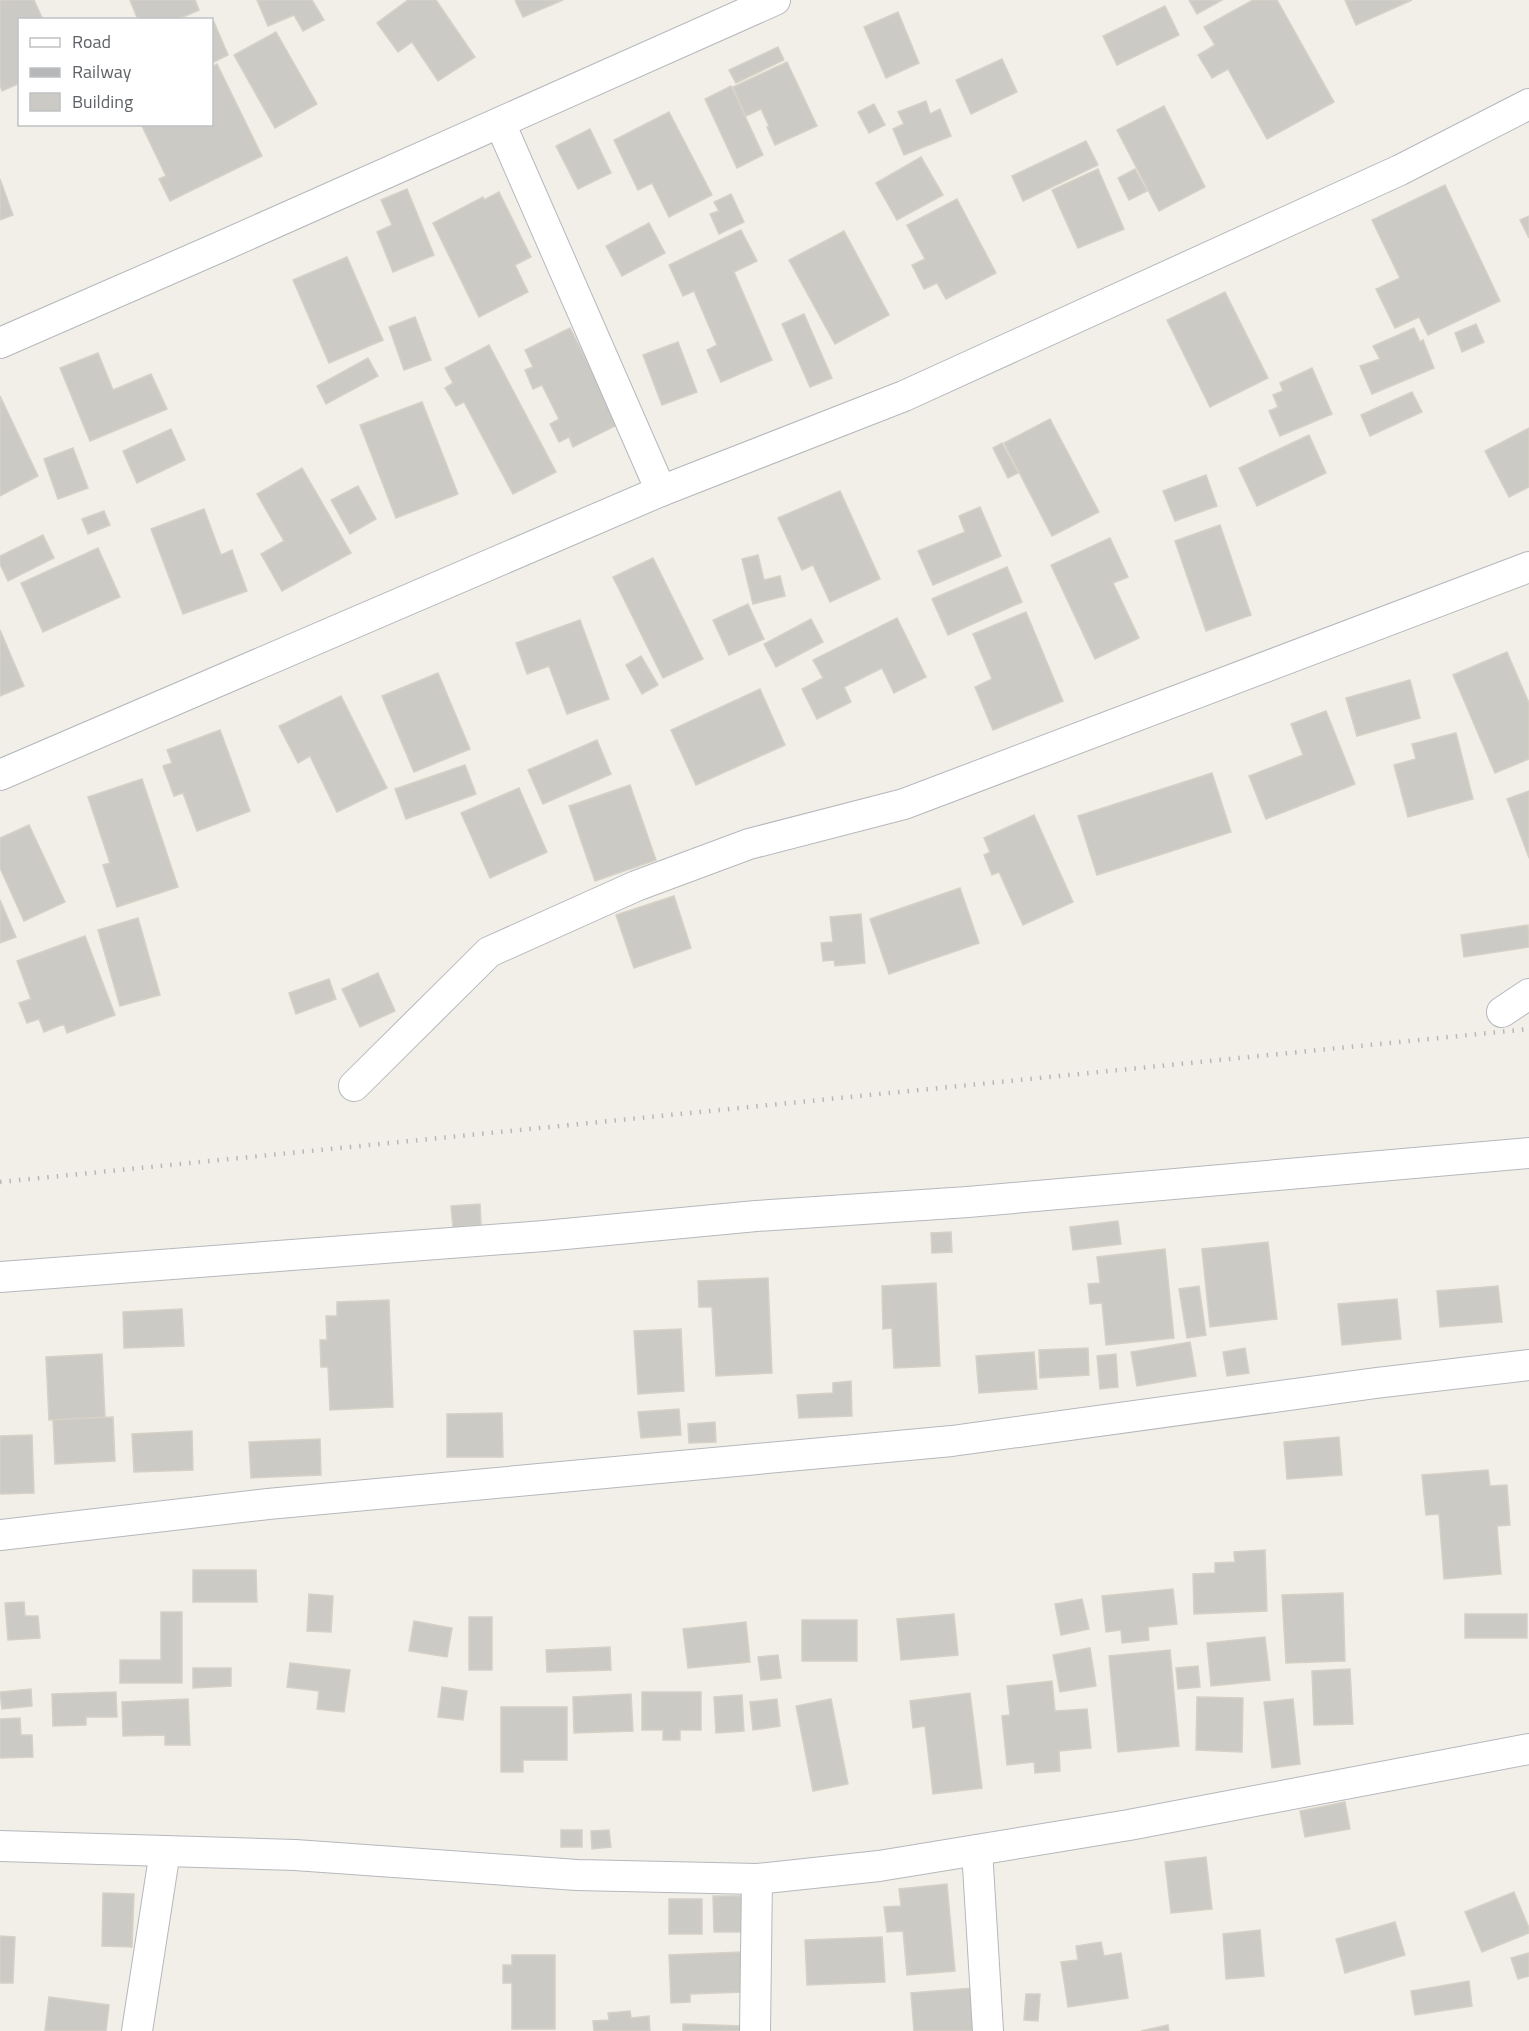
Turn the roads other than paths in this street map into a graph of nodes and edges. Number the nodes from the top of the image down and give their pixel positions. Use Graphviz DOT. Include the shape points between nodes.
graph roads {
  1 [pos="775,0"];
  2 [pos="1529,104"];
  3 [pos="500,123"];
  4 [pos="0,343"];
  5 [pos="661,491"];
  6 [pos="1529,567"];
  7 [pos="0,775"];
  8 [pos="1529,994"];
  9 [pos="1502,1012"];
  10 [pos="354,1086"];
  11 [pos="1529,1153"];
  12 [pos="0,1276"];
  13 [pos="1529,1365"];
  14 [pos="0,1535"];
  15 [pos="1529,1749"];
  16 [pos="0,1845"];
  17 [pos="977,1850"];
  18 [pos="165,1851"];
  19 [pos="757,1880"];
  20 [pos="137,2031"];
  21 [pos="756,2031"];
  22 [pos="988,2031"];
  1 -- 3 [label="street"];
  2 -- 5 [label="street" via="1400,170 904,396"];
  3 -- 4 [label="street"];
  3 -- 5 [label="street"];
  5 -- 7 [label="street"];
  6 -- 10 [label="street" via="904,804 749,844 636,886 489,952"];
  8 -- 9 [label="street"];
  11 -- 12 [label="street" via="980,1201 756,1215 544,1236"];
  13 -- 14 [label="street" via="952,1441 268,1504"];
  15 -- 17 [label="street"];
  16 -- 18 [label="street"];
  17 -- 19 [label="street"];
  17 -- 22 [label="street"];
  18 -- 19 [label="street" via="295,1855 577,1875"];
  18 -- 20 [label="street"];
  19 -- 21 [label="street"];
}
